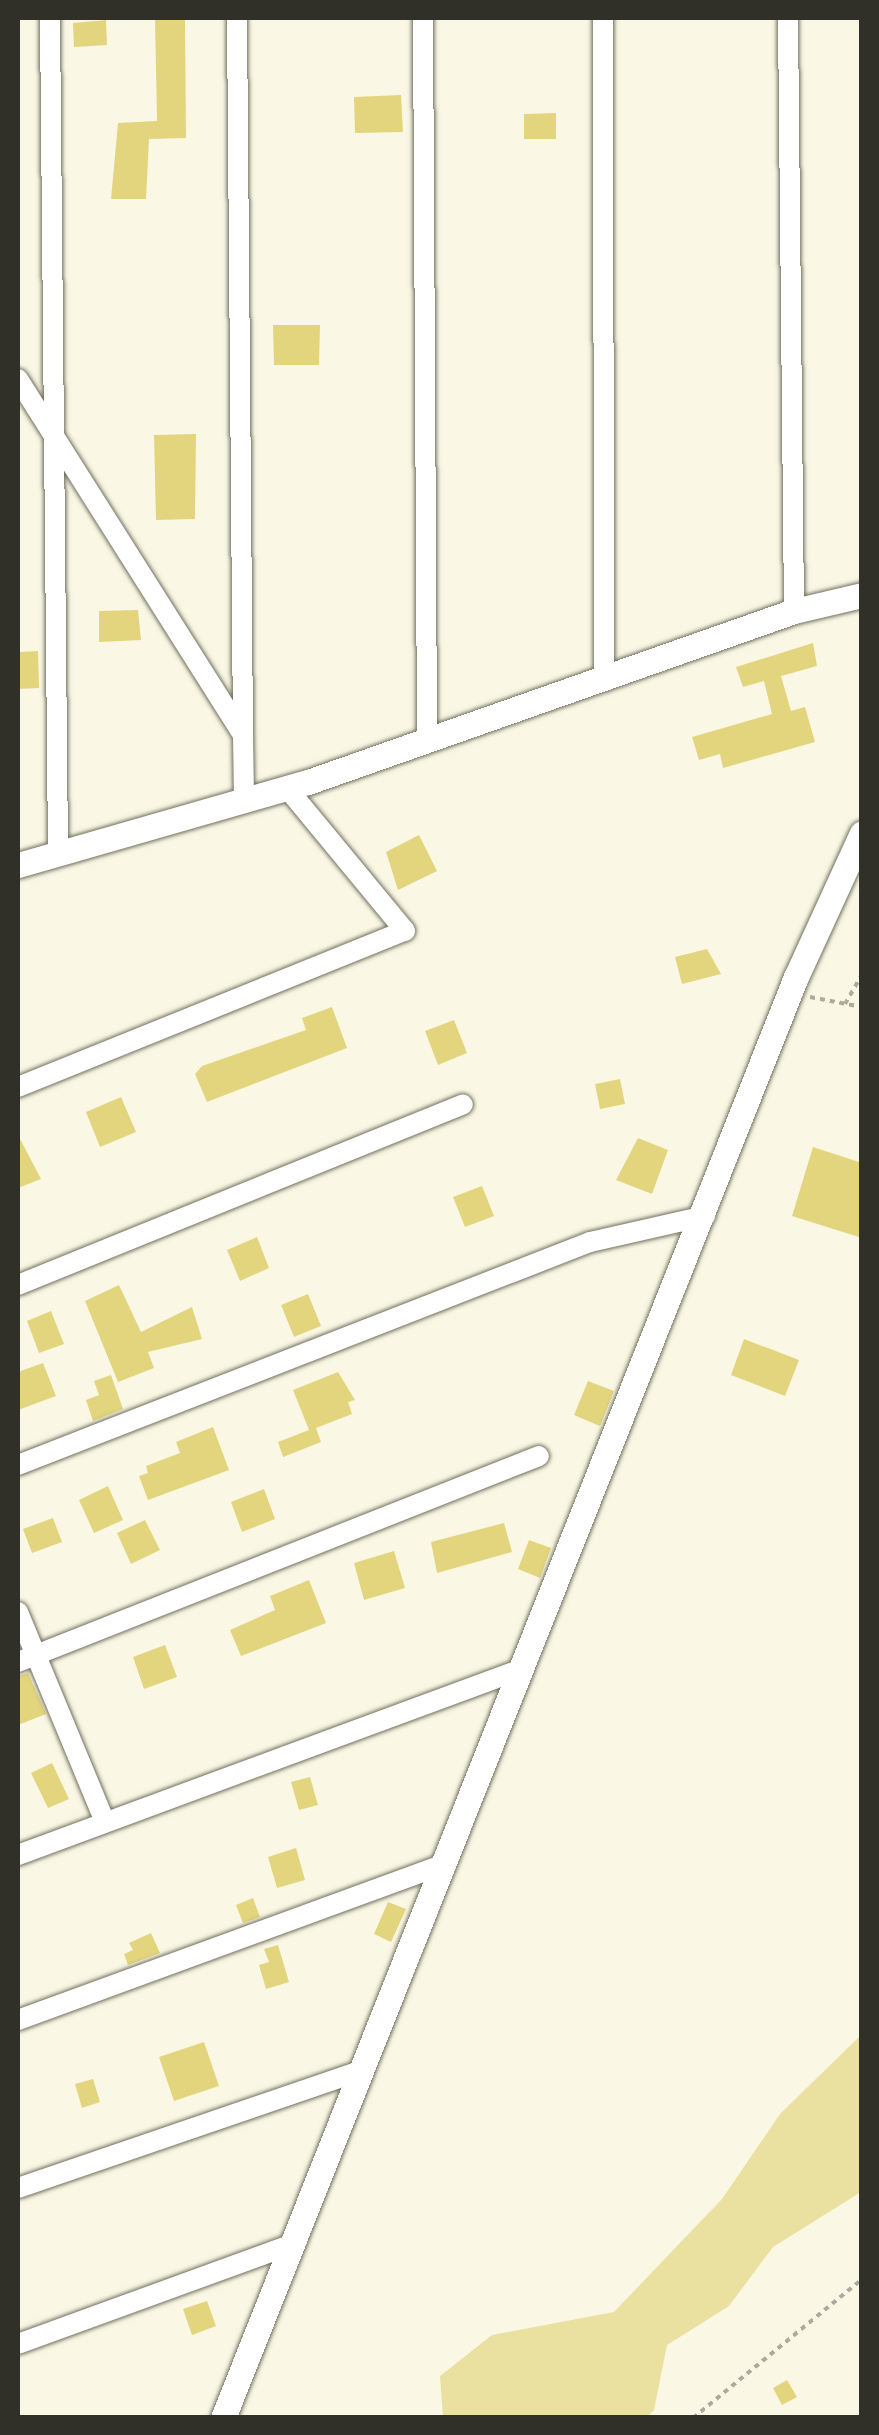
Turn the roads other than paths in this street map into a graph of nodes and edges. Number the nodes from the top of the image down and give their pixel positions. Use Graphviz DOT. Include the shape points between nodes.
graph roads {
  1 [pos="50,18"];
  2 [pos="236,18"];
  3 [pos="423,18"];
  4 [pos="603,18"];
  5 [pos="788,18"];
  6 [pos="18,378"];
  7 [pos="54,436"];
  8 [pos="862,595"];
  9 [pos="794,611"];
  10 [pos="604,677"];
  11 [pos="243,735"];
  12 [pos="427,740"];
  13 [pos="287,788"];
  14 [pos="244,802"];
  15 [pos="862,833"];
  16 [pos="58,854"];
  17 [pos="18,865"];
  18 [pos="18,1087"];
  19 [pos="464,1104"];
  20 [pos="705,1216"];
  21 [pos="18,1285"];
  22 [pos="539,1456"];
  23 [pos="18,1465"];
  24 [pos="18,1612"];
  25 [pos="28,1658"];
  26 [pos="524,1668"];
  27 [pos="106,1822"];
  28 [pos="18,1855"];
  29 [pos="446,1863"];
  30 [pos="18,2020"];
  31 [pos="362,2070"];
  32 [pos="18,2188"];
  33 [pos="292,2244"];
  34 [pos="18,2344"];
  35 [pos="223,2418"];
  1 -- 7 [label="street"];
  2 -- 11 [label="street"];
  3 -- 12 [label="street"];
  4 -- 10 [label="street"];
  5 -- 9 [label="street"];
  6 -- 7 [label="street"];
  7 -- 11 [label="street"];
  7 -- 16 [label="street"];
  8 -- 9 [label="street"];
  9 -- 10 [label="street"];
  10 -- 12 [label="street"];
  11 -- 14 [label="street"];
  12 -- 13 [label="street"];
  13 -- 14 [label="street"];
  13 -- 18 [label="street" via="406,930"];
  14 -- 16 [label="street"];
  15 -- 20 [label="street" via="790,993"];
  16 -- 17 [label="street"];
  19 -- 21 [label="street"];
  20 -- 23 [label="street" via="590,1242"];
  20 -- 26 [label="street"];
  22 -- 25 [label="street"];
  24 -- 25 [label="street"];
  25 -- 27 [label="street"];
  26 -- 27 [label="street"];
  26 -- 29 [label="street"];
  27 -- 28 [label="street"];
  29 -- 30 [label="street"];
  29 -- 31 [label="street"];
  31 -- 32 [label="street"];
  31 -- 33 [label="street"];
  33 -- 34 [label="street"];
  33 -- 35 [label="street"];
}
